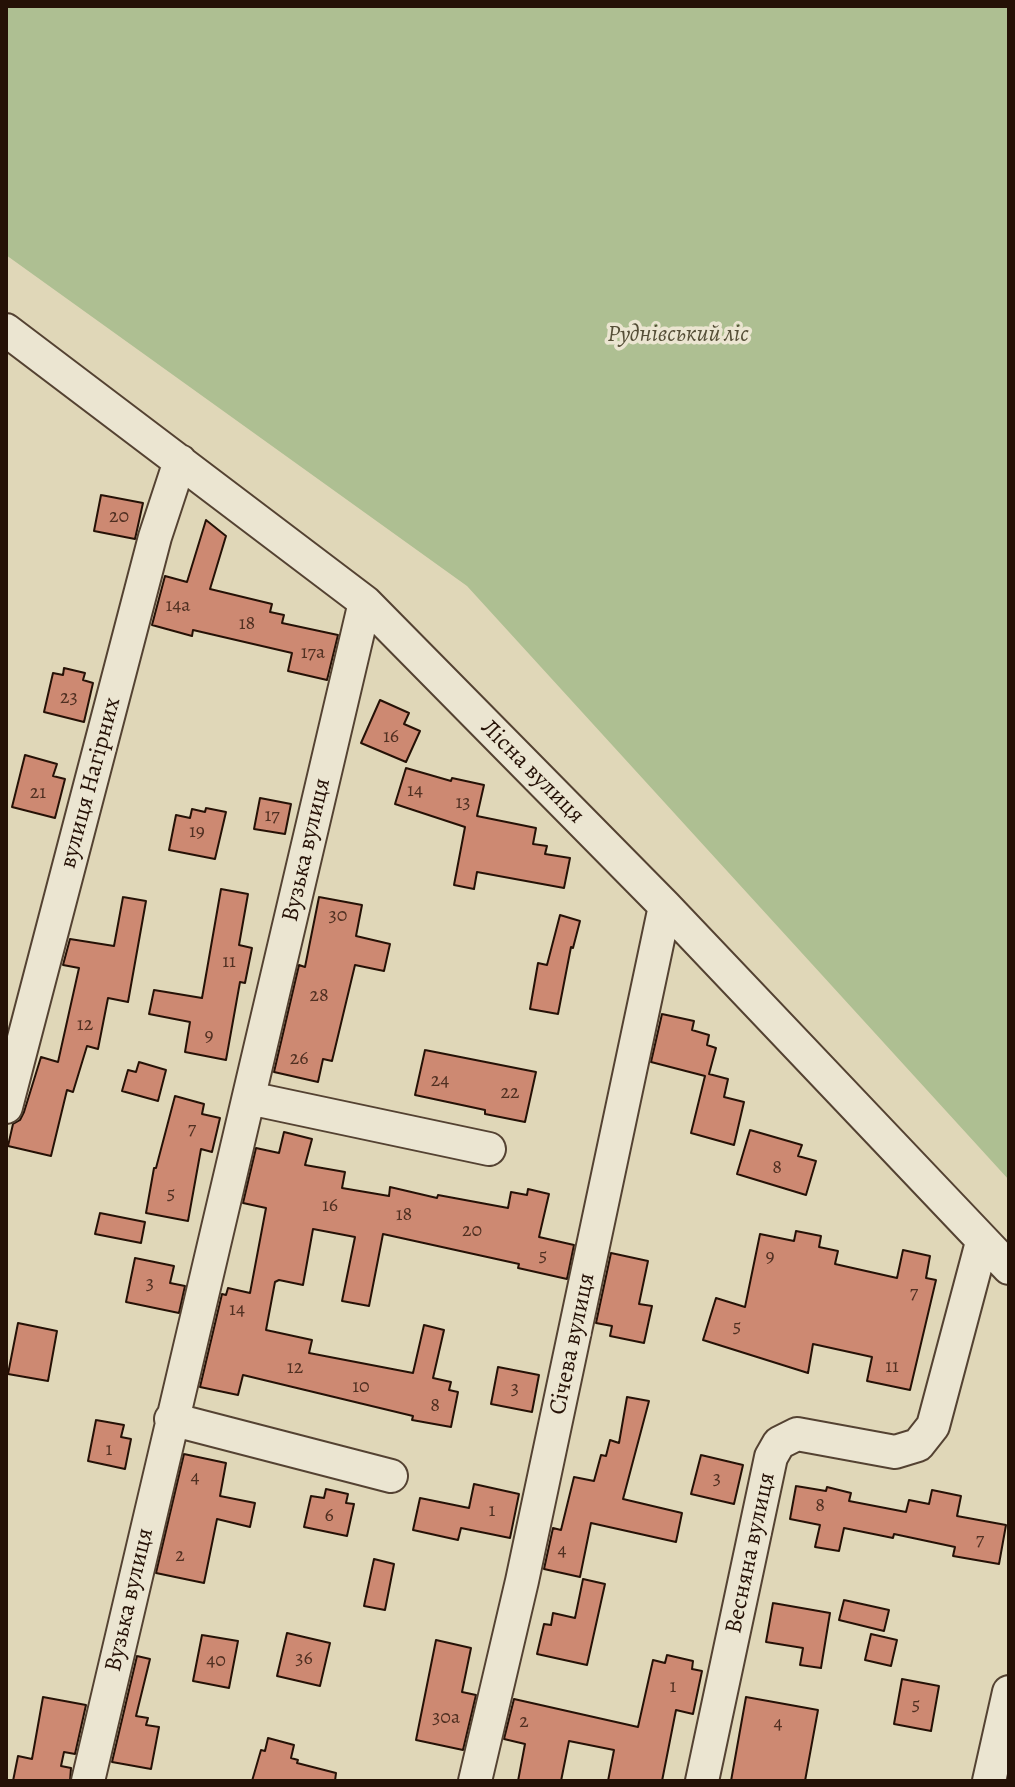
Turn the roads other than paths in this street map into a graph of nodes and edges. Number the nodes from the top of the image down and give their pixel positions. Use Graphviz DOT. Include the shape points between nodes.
graph roads {
  1 [pos="6,330"];
  2 [pos="180,461"];
  3 [pos="365,602"];
  4 [pos="665,906"];
  5 [pos="249,1098"];
  6 [pos="6,1107"];
  7 [pos="489,1149"];
  8 [pos="982,1242"];
  9 [pos="1009,1268"];
  10 [pos="171,1419"];
  11 [pos="391,1476"];
  12 [pos="1009,1692"];
  13 [pos="88,1781"];
  14 [pos="475,1781"];
  15 [pos="702,1781"];
  16 [pos="989,1781"];
  1 -- 2 [label="street, Лісна вулиця"];
  2 -- 3 [label="street, Лісна вулиця"];
  2 -- 6 [label="street, вулиця Нагірних" via="151,552"];
  3 -- 4 [label="street, Лісна вулиця"];
  3 -- 5 [label="street, Вузька вулиця"];
  4 -- 8 [label="street, Лісна вулиця"];
  4 -- 14 [label="street, Січева вулиця" via="526,1565"];
  5 -- 7 [label="street"];
  5 -- 10 [label="street, Вузька вулиця"];
  8 -- 9 [label="street, Лісна вулиця"];
  8 -- 15 [label="street, Весняна вулиця" via="933,1426 918,1445 895,1452 797,1434 779,1443 771,1457"];
  10 -- 11 [label="street"];
  10 -- 13 [label="street, Вузька вулиця"];
  12 -- 16 [label="street"];
}
